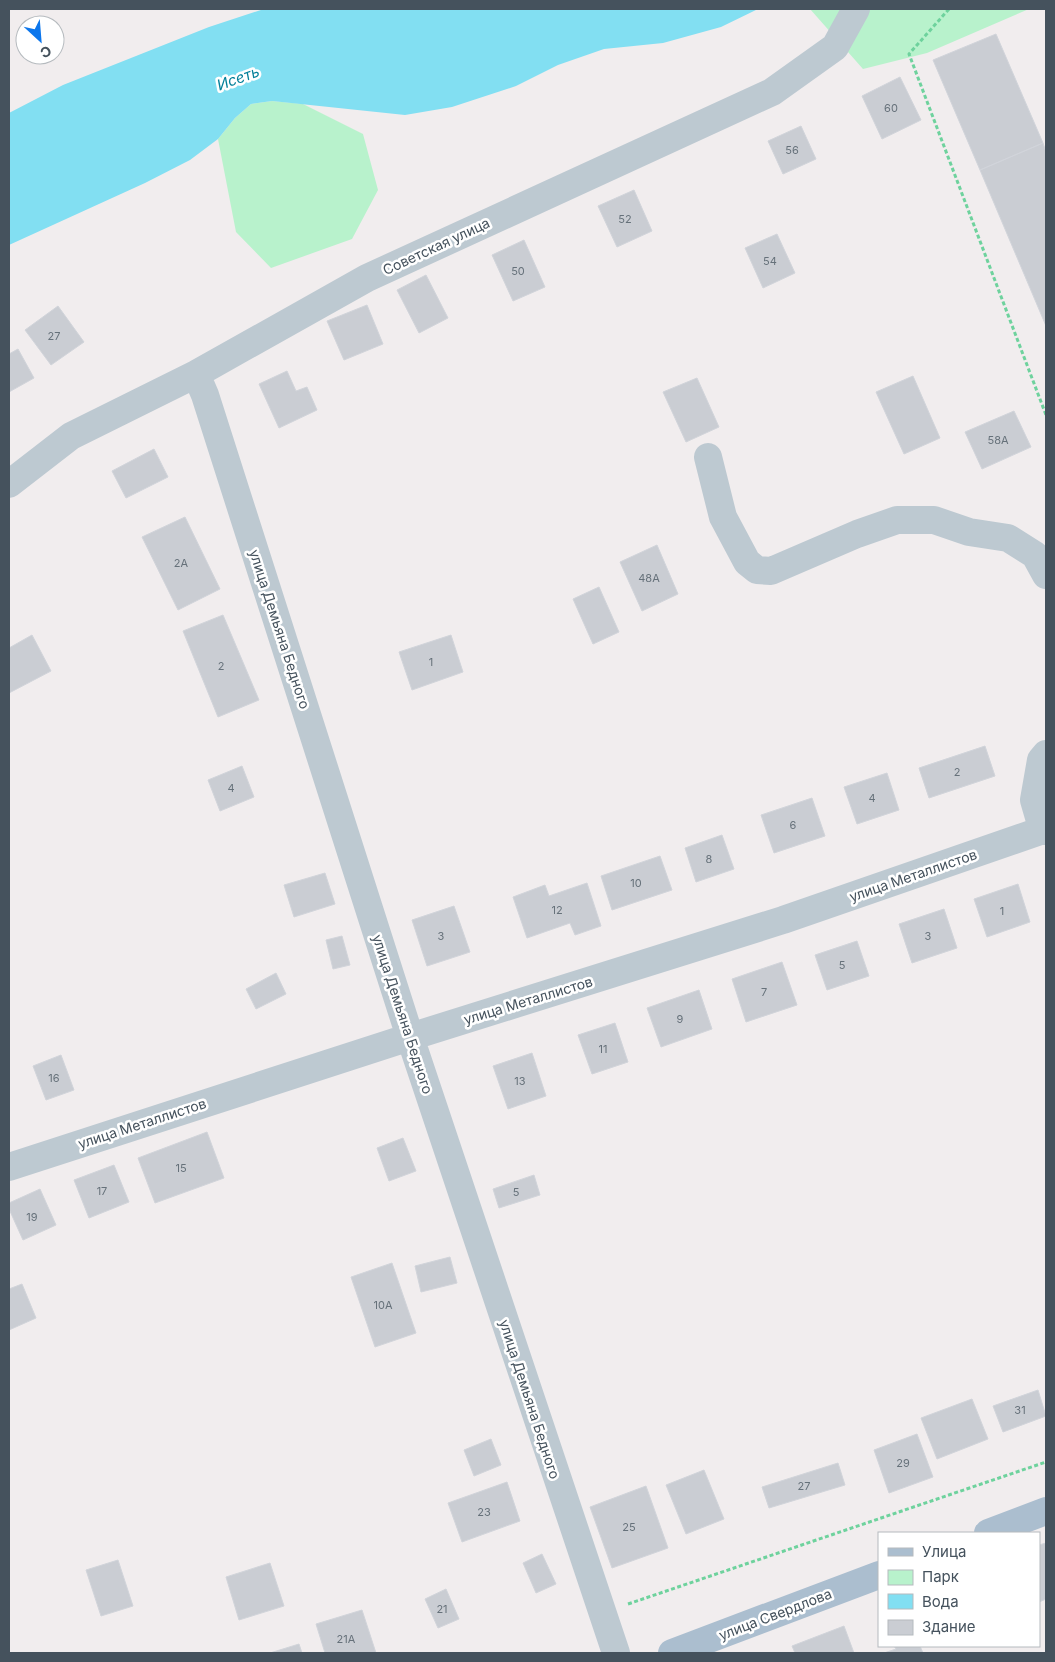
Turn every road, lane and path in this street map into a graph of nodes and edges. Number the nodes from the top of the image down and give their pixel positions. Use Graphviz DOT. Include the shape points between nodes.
graph roads {
  1 [pos="856,9"];
  2 [pos="948,9"];
  3 [pos="196,374"];
  4 [pos="1046,415"];
  5 [pos="708,457"];
  6 [pos="9,484"];
  7 [pos="1046,575"];
  8 [pos="1046,754"];
  9 [pos="1045,830"];
  10 [pos="410,1037"];
  11 [pos="9,1167"];
  12 [pos="1046,1462"];
  13 [pos="1046,1511"];
  14 [pos="991,1532"];
  15 [pos="878,1575"];
  16 [pos="602,1613"];
  17 [pos="616,1653"];
  18 [pos="672,1653"];
  1 -- 3 [label="street, Советская улица" via="835,47 772,92 367,278"];
  2 -- 4 [label="path" via="909,54"];
  3 -- 6 [label="street, Советская улица" via="71,436"];
  3 -- 10 [label="street, улица Демьяна Бедного"];
  5 -- 7 [label="street" via="723,517 747,562 757,570 771,571 897,520 934,520 969,532 1008,538 1035,555"];
  8 -- 9 [label="street" via="1041,760 1034,800"];
  9 -- 10 [label="street, улица Металлистов" via="783,920"];
  10 -- 11 [label="street, улица Металлистов"];
  10 -- 16 [label="street, улица Демьяна Бедного"];
  12 -- 16 [label="path"];
  13 -- 14 [label="main road"];
  15 -- 18 [label="main road, улица Свердлова"];
  16 -- 17 [label="street, улица Демьяна Бедного"];
}
